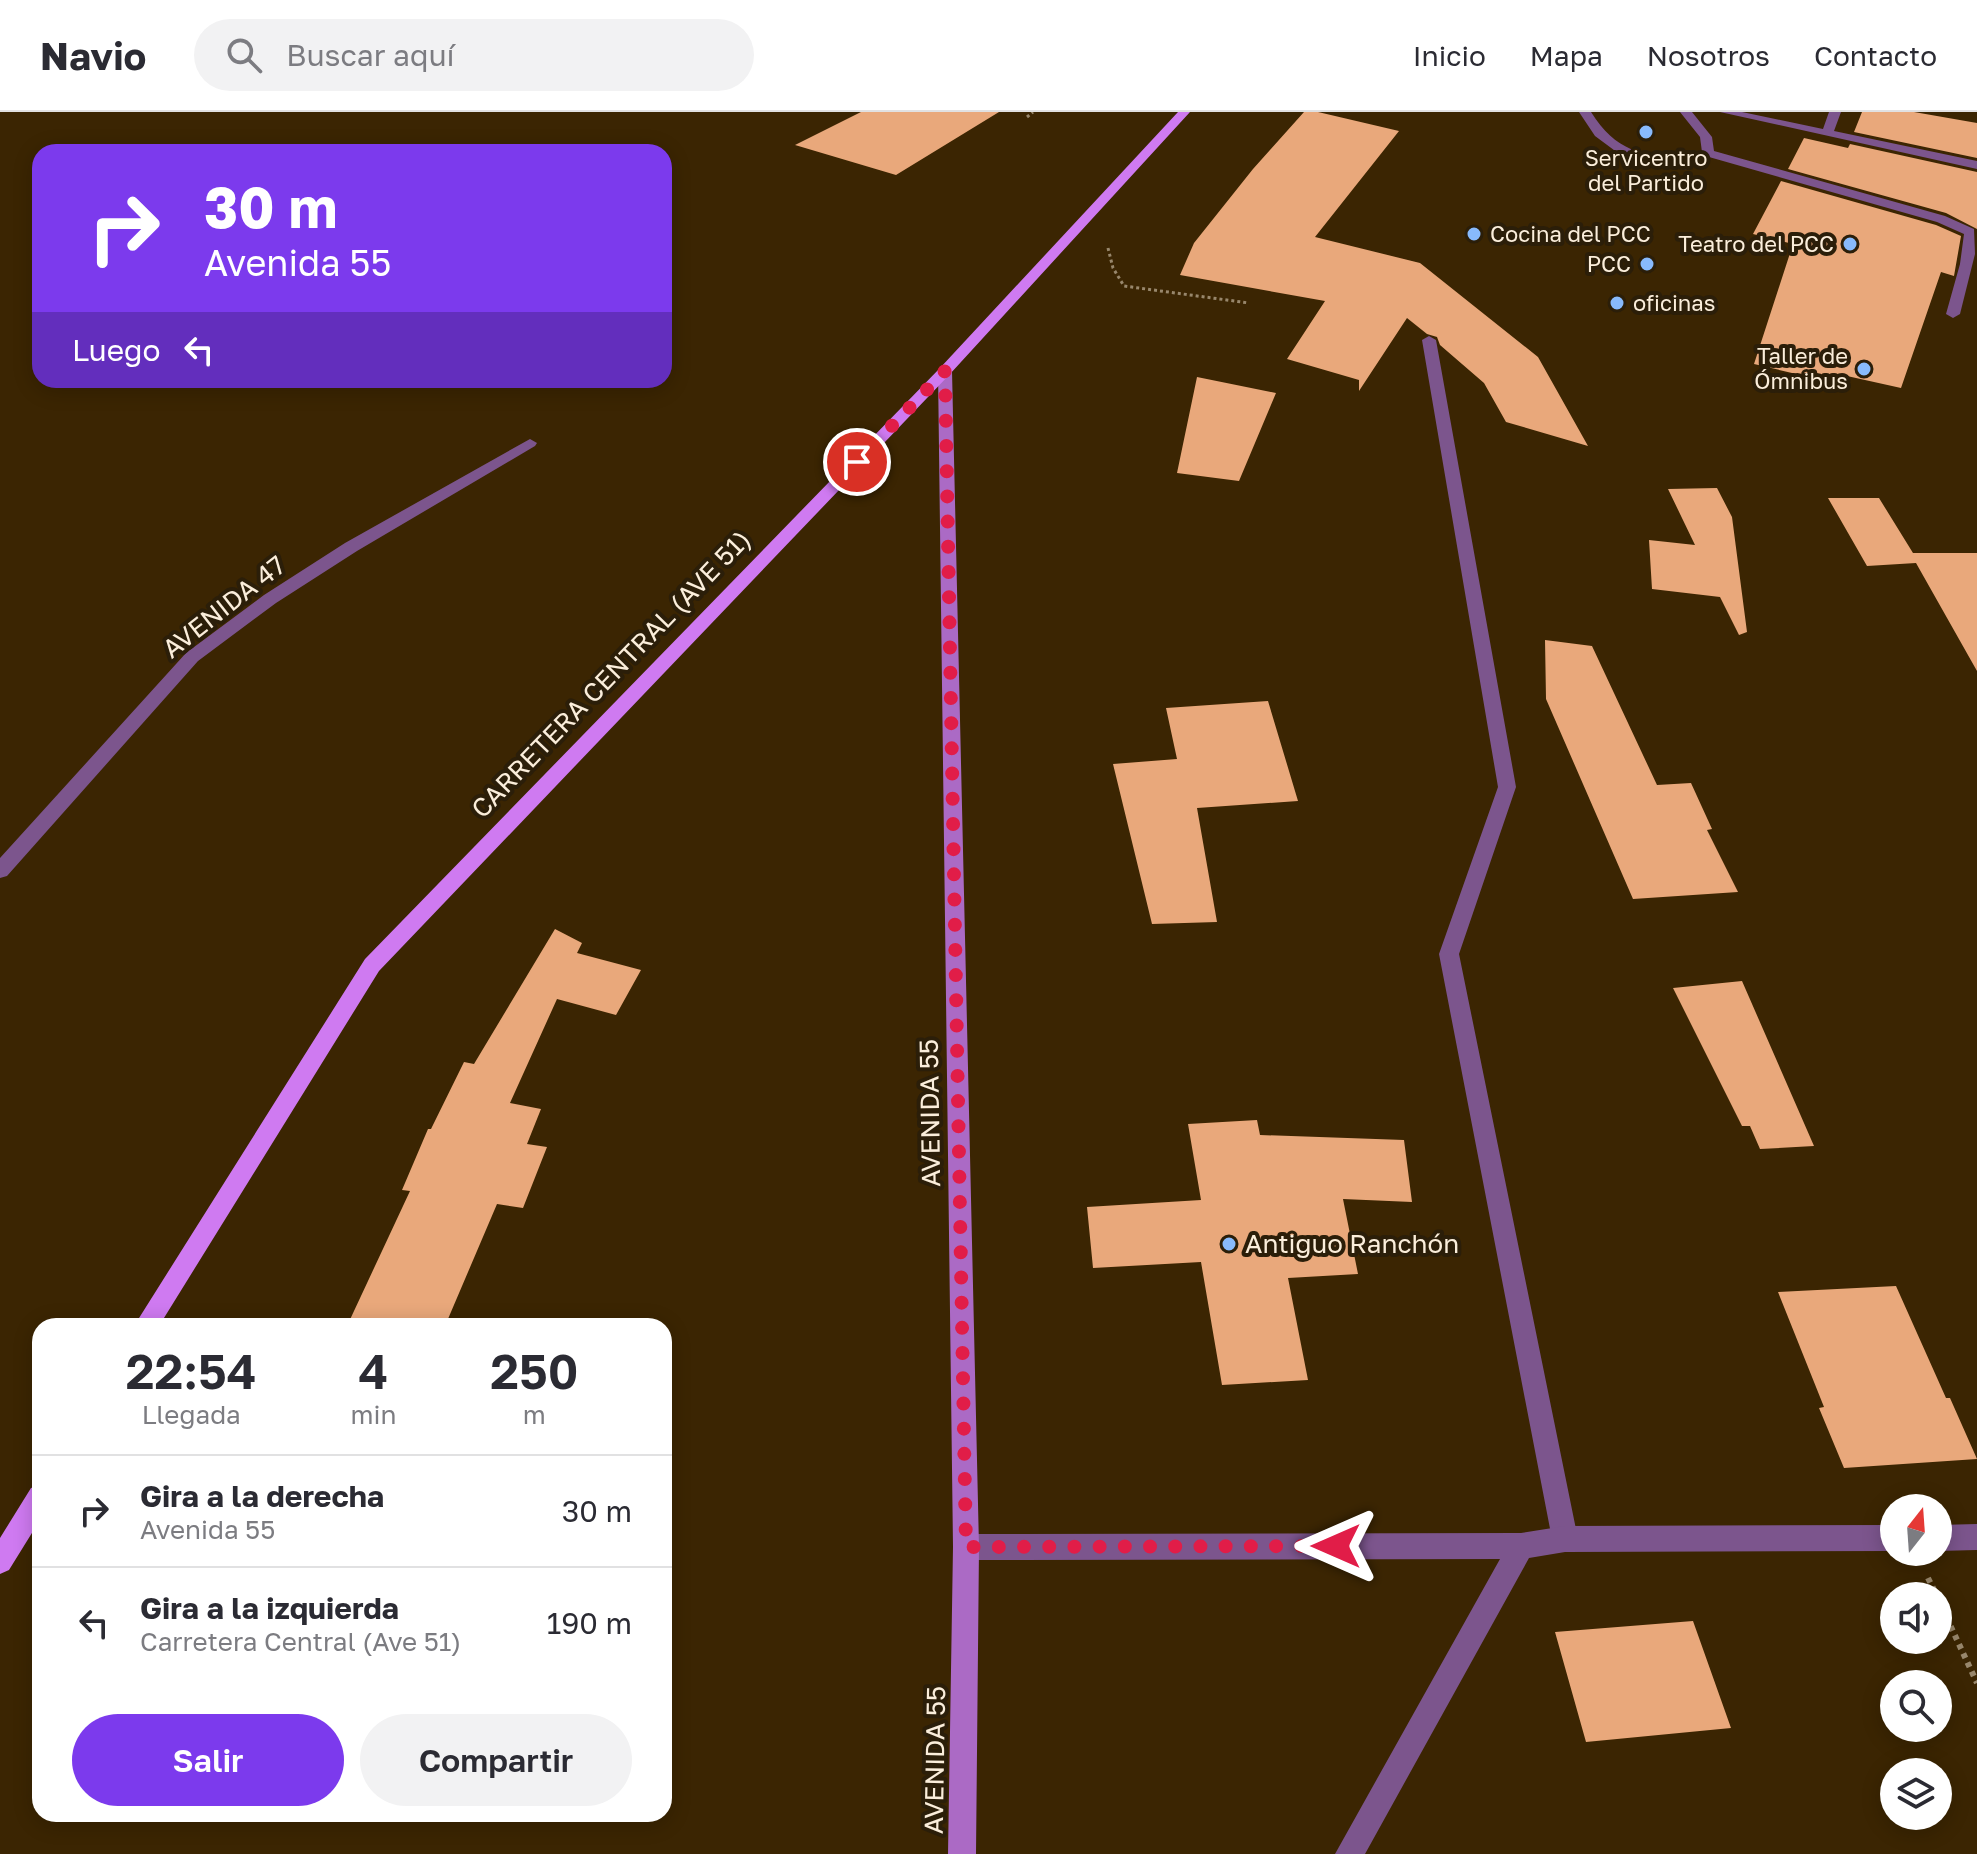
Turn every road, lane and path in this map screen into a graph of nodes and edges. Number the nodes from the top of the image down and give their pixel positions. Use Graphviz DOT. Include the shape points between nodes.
graph roads {
  1 [pos="1033,112"];
  2 [pos="1184,112"];
  3 [pos="1585,112"];
  4 [pos="1686,112"];
  5 [pos="1726,112"];
  6 [pos="1835,112"];
  7 [pos="1027,117"];
  8 [pos="1828,132"];
  9 [pos="1708,153"];
  10 [pos="1977,165"];
  11 [pos="1068,238"];
  12 [pos="1249,303"];
  13 [pos="1953,314"];
  14 [pos="1429,340"];
  15 [pos="945,371"];
  16 [pos="530,443"];
  17 [pos="0,871"];
  18 [pos="151,1318"];
  19 [pos="32,1510"];
  20 [pos="1977,1537"];
  21 [pos="1880,1538"];
  22 [pos="1952,1538"];
  23 [pos="1565,1539"];
  24 [pos="1521,1546"];
  25 [pos="966,1547"];
  26 [pos="0,1561"];
  27 [pos="1952,1629"];
  28 [pos="1977,1683"];
  29 [pos="962,1854"];
  30 [pos="1349,1854"];
  1 -- 7 [label="path"];
  2 -- 11 [label="main road, CARRETERA CENTRAL (AVE 51)"];
  3 -- 9 [label="street" via="1599,134 1630,156 1686,166"];
  4 -- 9 [label="street" via="1706,137"];
  5 -- 8 [label="street"];
  6 -- 8 [label="street"];
  8 -- 10 [label="street"];
  9 -- 13 [label="street" via="1941,219 1970,232 1971,257"];
  11 -- 12 [label="path" via="1108,248 1124,286"];
  11 -- 15 [label="main road, CARRETERA CENTRAL (AVE 51)"];
  14 -- 23 [label="street" via="1507,787 1449,954"];
  15 -- 18 [label="main road, CARRETERA CENTRAL (AVE 51)" via="372,965"];
  15 -- 25 [label="street, AVENIDA 55"];
  16 -- 17 [label="street, AVENIDA 47" via="351,547 192,657"];
  19 -- 26 [label="main road"];
  20 -- 22 [label="street"];
  21 -- 23 [label="street"];
  23 -- 24 [label="street"];
  24 -- 25 [label="street"];
  24 -- 30 [label="street"];
  25 -- 29 [label="street, AVENIDA 55"];
  27 -- 28 [label="path"];
}
